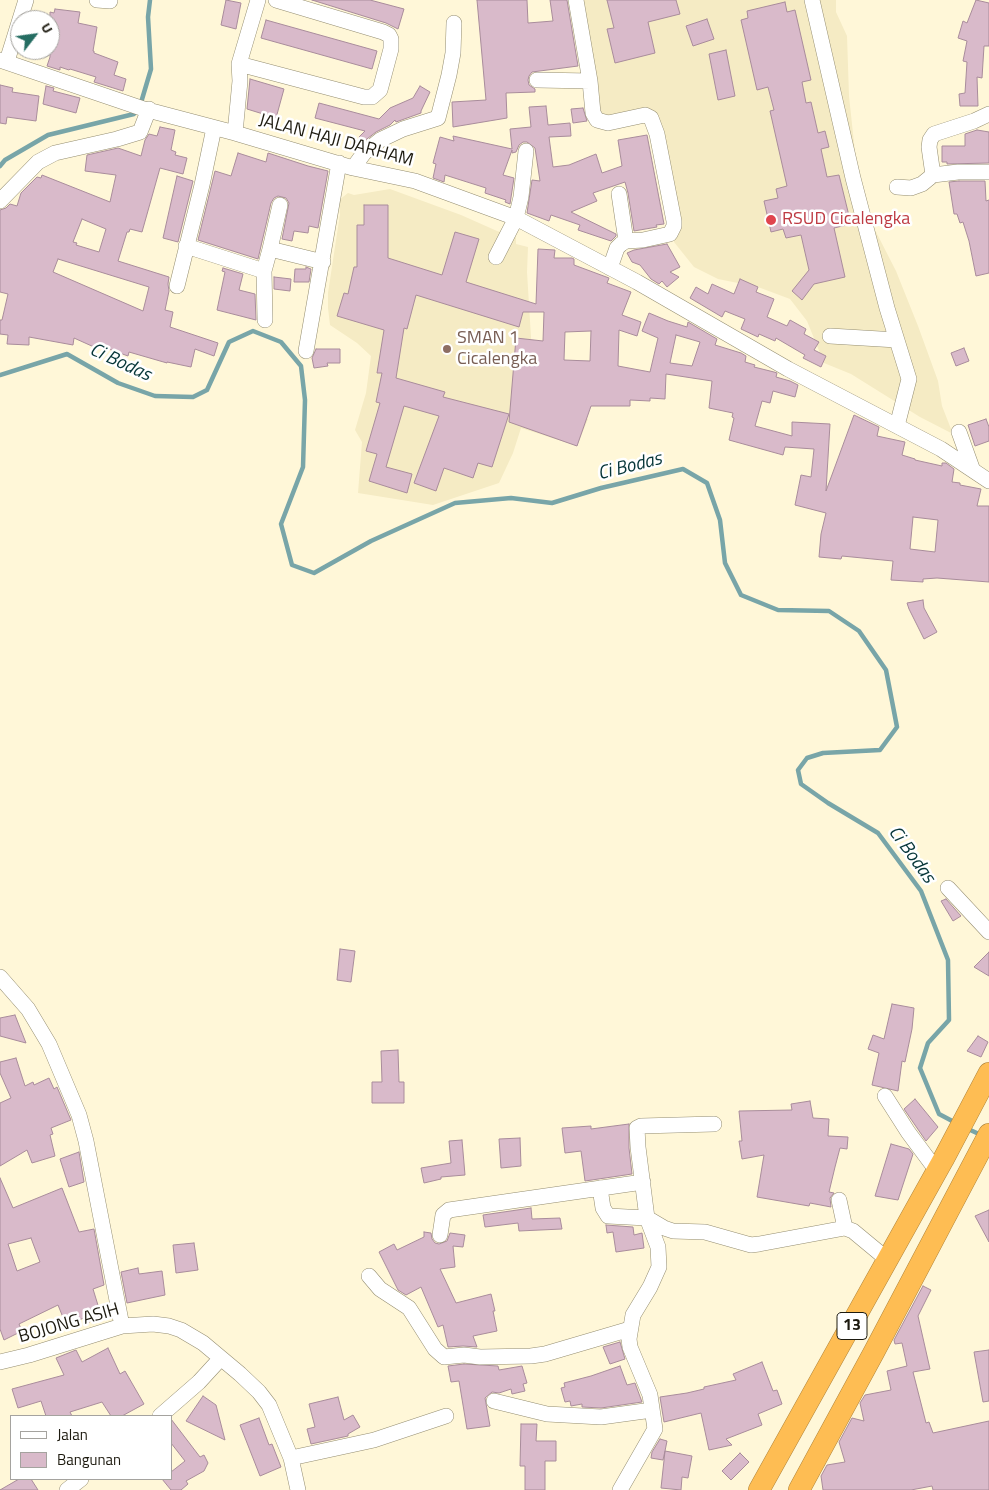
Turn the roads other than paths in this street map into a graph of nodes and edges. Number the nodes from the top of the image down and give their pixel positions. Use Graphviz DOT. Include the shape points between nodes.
graph roads {
  1 [pos="26,0"];
  2 [pos="97,0"];
  3 [pos="258,0"];
  4 [pos="276,0"];
  5 [pos="576,0"];
  6 [pos="812,0"];
  7 [pos="110,1"];
  8 [pos="454,23"];
  9 [pos="4,60"];
  10 [pos="239,64"];
  11 [pos="537,80"];
  12 [pos="590,81"];
  13 [pos="146,109"];
  14 [pos="989,114"];
  15 [pos="214,128"];
  16 [pos="235,133"];
  17 [pos="526,151"];
  18 [pos="346,165"];
  19 [pos="989,172"];
  20 [pos="934,175"];
  21 [pos="897,187"];
  22 [pos="619,194"];
  23 [pos="0,201"];
  24 [pos="280,205"];
  25 [pos="516,218"];
  26 [pos="626,241"];
  27 [pos="186,246"];
  28 [pos="270,249"];
  29 [pos="496,258"];
  30 [pos="323,262"];
  31 [pos="610,268"];
  32 [pos="264,271"];
  33 [pos="177,286"];
  34 [pos="265,320"];
  35 [pos="830,336"];
  36 [pos="898,340"];
  37 [pos="306,350"];
  38 [pos="898,426"];
  39 [pos="960,432"];
  40 [pos="972,468"];
  41 [pos="989,481"];
  42 [pos="948,888"];
  43 [pos="989,932"];
  44 [pos="0,977"];
  45 [pos="989,1073"];
  46 [pos="885,1096"];
  47 [pos="714,1124"];
  48 [pos="989,1134"];
  49 [pos="940,1166"];
  50 [pos="643,1182"];
  51 [pos="600,1188"];
  52 [pos="839,1200"];
  53 [pos="647,1218"];
  54 [pos="845,1228"];
  55 [pos="440,1235"];
  56 [pos="888,1260"];
  57 [pos="370,1276"];
  58 [pos="122,1326"];
  59 [pos="630,1329"];
  60 [pos="220,1358"];
  61 [pos="0,1362"];
  62 [pos="494,1401"];
  63 [pos="652,1410"];
  64 [pos="161,1415"];
  65 [pos="446,1416"];
  66 [pos="291,1458"];
  67 [pos="80,1480"];
  68 [pos="67,1490"];
  69 [pos="298,1490"];
  70 [pos="620,1490"];
  71 [pos="760,1490"];
  72 [pos="799,1490"];
  1 -- 9 [label="street"];
  2 -- 7 [label="street"];
  3 -- 10 [label="street"];
  4 -- 10 [label="street" via="389,35 391,49 380,90 372,97 364,97"];
  5 -- 12 [label="street"];
  6 -- 36 [label="street" via="853,178"];
  8 -- 18 [label="street" via="453,52 438,118 380,140"];
  9 -- 13 [label="street, JALAN HAJI DARHAM"];
  10 -- 16 [label="street"];
  11 -- 12 [label="street"];
  12 -- 26 [label="street" via="593,113 597,120 608,123 646,115 654,122 658,134 674,226 670,234"];
  13 -- 15 [label="street, JALAN HAJI DARHAM"];
  13 -- 23 [label="street" via="140,132 55,153 38,162"];
  14 -- 20 [label="street" via="934,134 929,148"];
  15 -- 16 [label="street, JALAN HAJI DARHAM"];
  15 -- 27 [label="street"];
  16 -- 18 [label="street, JALAN HAJI DARHAM"];
  17 -- 25 [label="street" via="522,196"];
  18 -- 25 [label="street, JALAN HAJI DARHAM" via="415,181"];
  18 -- 30 [label="street"];
  19 -- 20 [label="street"];
  20 -- 21 [label="street" via="911,188"];
  22 -- 26 [label="street"];
  24 -- 28 [label="street"];
  25 -- 29 [label="street"];
  25 -- 31 [label="street, JALAN HAJI DARHAM"];
  26 -- 31 [label="street" via="617,248"];
  27 -- 32 [label="street"];
  27 -- 33 [label="street"];
  28 -- 30 [label="street"];
  28 -- 32 [label="street"];
  30 -- 37 [label="street"];
  31 -- 38 [label="street, JALAN HAJI DARHAM" via="788,369"];
  32 -- 34 [label="street"];
  35 -- 36 [label="street"];
  36 -- 38 [label="street" via="909,379"];
  38 -- 40 [label="street, JALAN HAJI DARHAM"];
  39 -- 40 [label="street"];
  40 -- 41 [label="street, JALAN HAJI DARHAM"];
  42 -- 43 [label="street"];
  44 -- 58 [label="street" via="28,1009 66,1082 79,1115"];
  45 -- 49 [label="highway, 13"];
  46 -- 49 [label="street" via="908,1132"];
  47 -- 50 [label="street" via="639,1126"];
  48 -- 72 [label="highway, 13"];
  49 -- 56 [label="highway, 13"];
  50 -- 51 [label="street"];
  50 -- 53 [label="street"];
  51 -- 53 [label="street" via="606,1216"];
  51 -- 55 [label="street" via="449,1210 443,1215"];
  52 -- 54 [label="street"];
  53 -- 54 [label="street" via="673,1231 705,1232 751,1245"];
  53 -- 59 [label="street" via="658,1247 659,1267 633,1315"];
  54 -- 56 [label="street"];
  56 -- 71 [label="highway, 13"];
  57 -- 59 [label="street" via="380,1289 409,1308 434,1349 444,1357 545,1354"];
  58 -- 60 [label="street, BOJONG ASIH" via="169,1326 203,1343"];
  58 -- 61 [label="street, BOJONG ASIH"];
  59 -- 63 [label="street" via="630,1348 650,1395"];
  60 -- 64 [label="street" via="199,1382"];
  60 -- 66 [label="street, BOJONG ASIH" via="269,1405"];
  62 -- 63 [label="street" via="547,1414 601,1417"];
  63 -- 70 [label="street" via="655,1429"];
  65 -- 66 [label="street" via="374,1440"];
  66 -- 69 [label="street, BOJONG ASIH"];
  67 -- 68 [label="street"];
}
